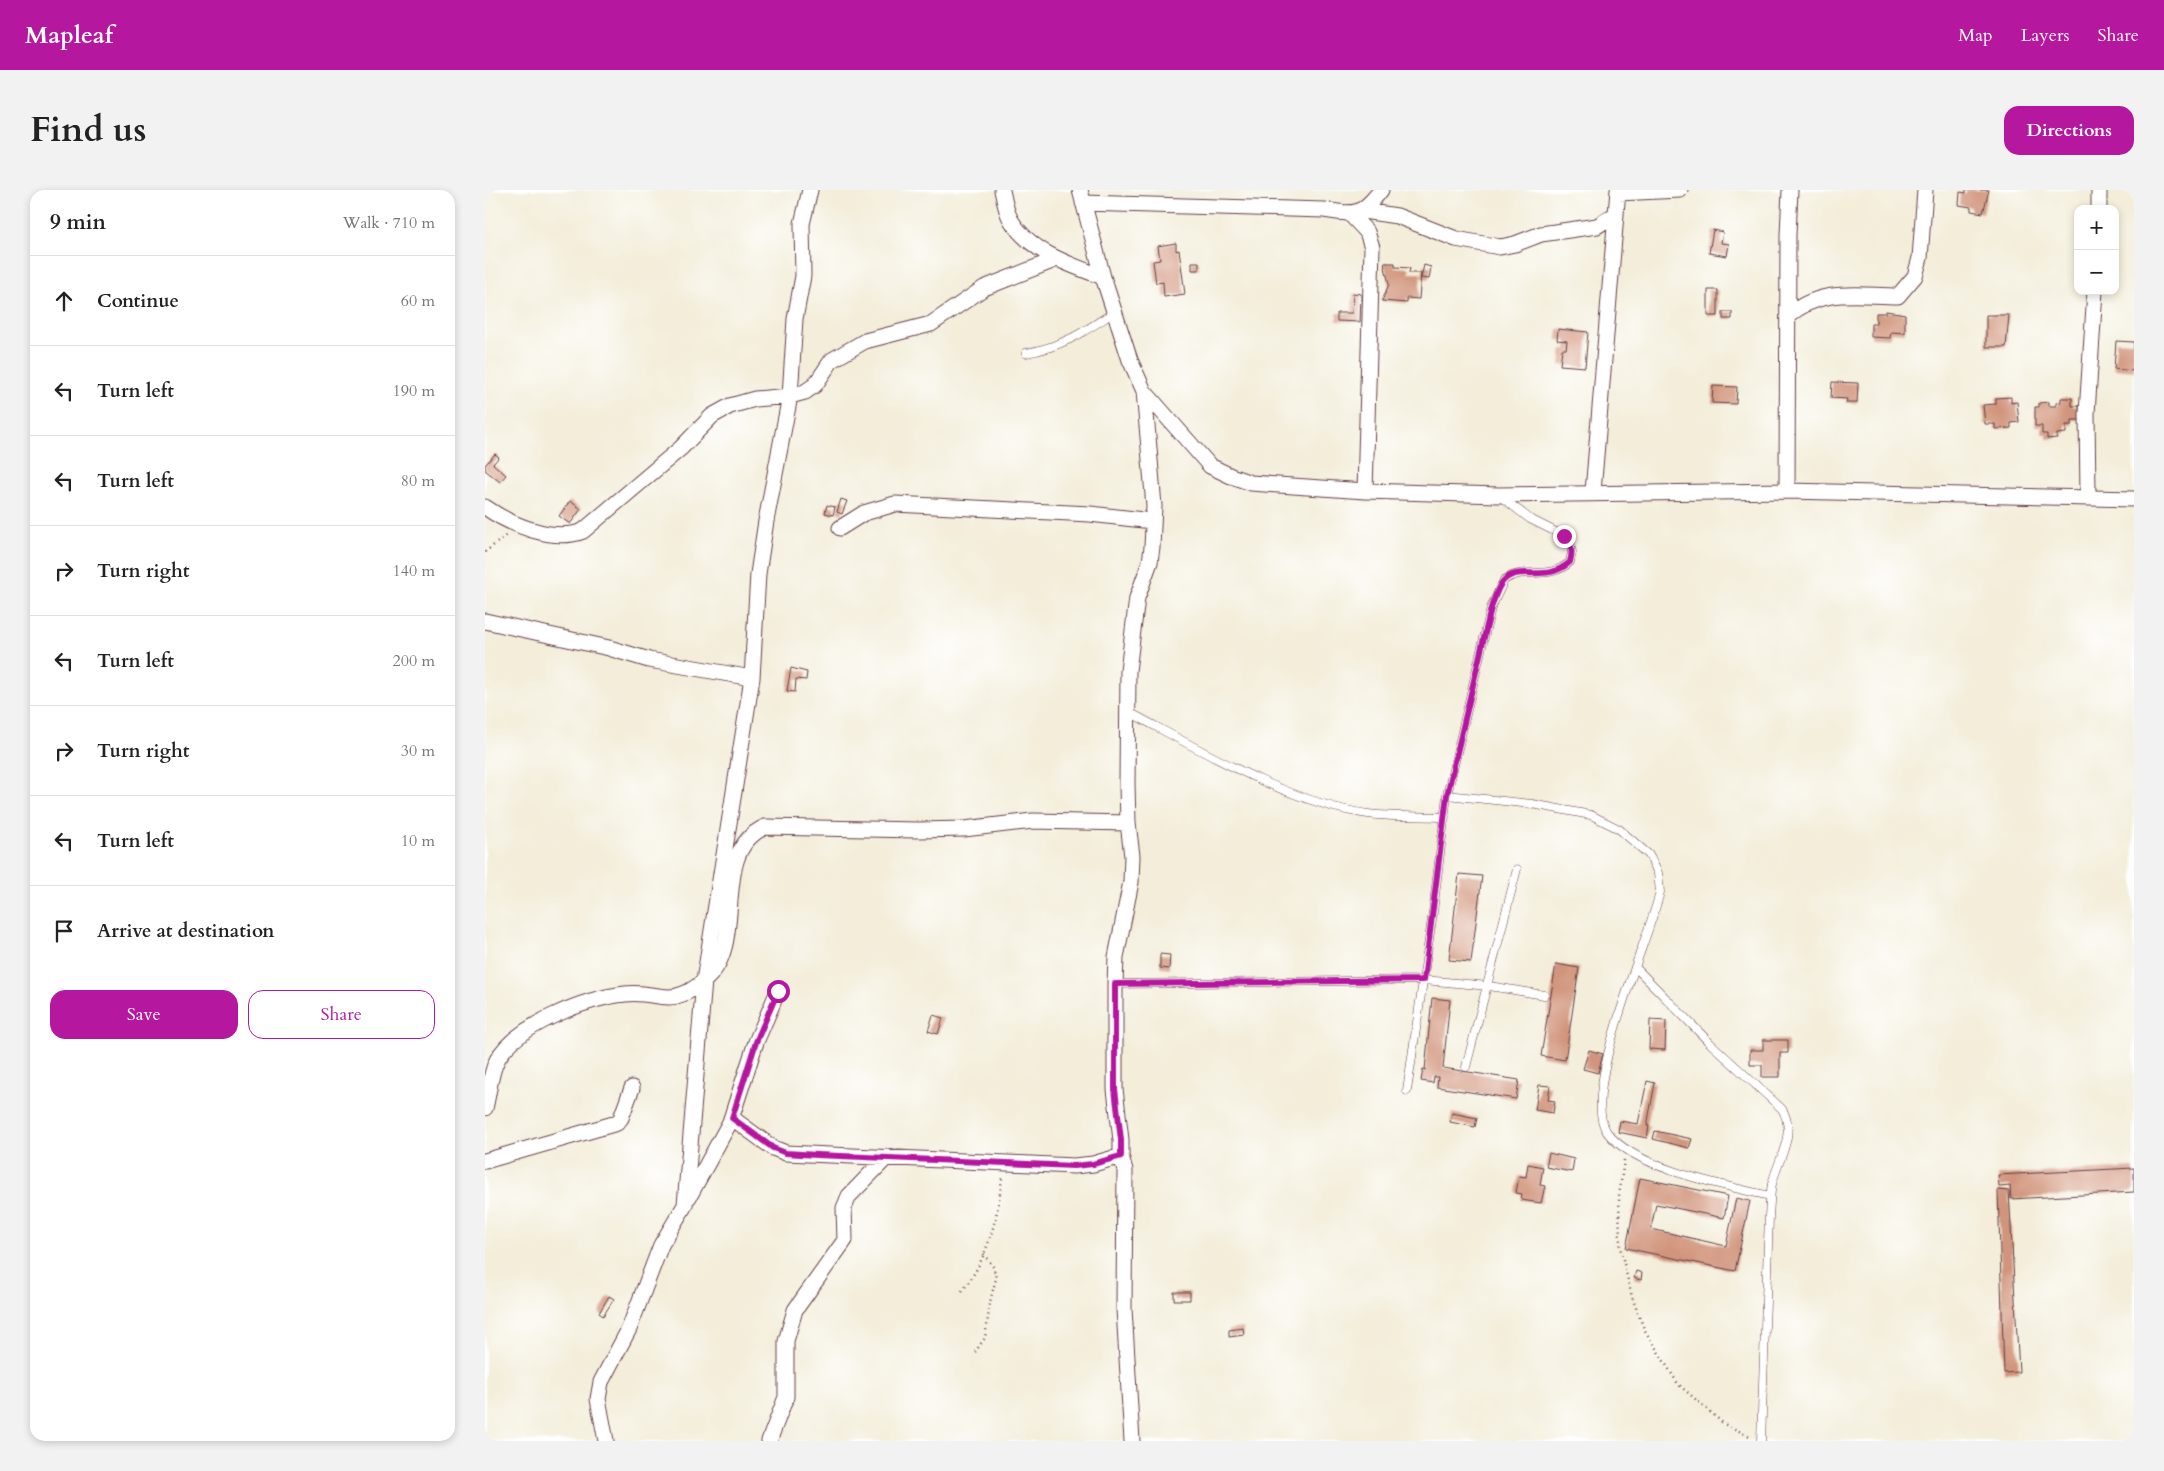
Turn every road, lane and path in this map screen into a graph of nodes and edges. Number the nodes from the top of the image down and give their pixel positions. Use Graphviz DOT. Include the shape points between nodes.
graph roads {
  1 [pos="810,190"];
  2 [pos="1002,190"];
  3 [pos="1381,190"];
  4 [pos="1680,190"];
  5 [pos="1790,190"];
  6 [pos="1925,190"];
  7 [pos="2099,190"];
  8 [pos="1618,191"];
  9 [pos="1082,197"];
  10 [pos="2099,205"];
  11 [pos="1357,212"];
  12 [pos="1616,214"];
  13 [pos="1057,259"];
  14 [pos="1103,278"];
  15 [pos="2095,295"];
  16 [pos="1114,312"];
  17 [pos="1788,316"];
  18 [pos="1026,353"];
  19 [pos="1144,391"];
  20 [pos="790,396"];
  21 [pos="1787,490"];
  22 [pos="1365,491"];
  23 [pos="1593,492"];
  24 [pos="1499,495"];
  25 [pos="2088,497"];
  26 [pos="2134,499"];
  27 [pos="485,507"];
  28 [pos="1152,521"];
  29 [pos="519,526"];
  30 [pos="840,528"];
  31 [pos="485,552"];
  32 [pos="485,621"];
  33 [pos="752,678"];
  34 [pos="1127,711"];
  35 [pos="1447,795"];
  36 [pos="1445,817"];
  37 [pos="1127,823"];
  38 [pos="1517,869"];
  39 [pos="1636,968"];
  40 [pos="1424,980"];
  41 [pos="704,981"];
  42 [pos="1115,984"];
  43 [pos="1489,986"];
  44 [pos="778,991"];
  45 [pos="1544,995"];
  46 [pos="1466,1067"];
  47 [pos="632,1088"];
  48 [pos="1407,1091"];
  49 [pos="485,1108"];
  50 [pos="732,1118"];
  51 [pos="1626,1149"];
  52 [pos="887,1156"];
  53 [pos="1121,1156"];
  54 [pos="485,1161"];
  55 [pos="1004,1164"];
  56 [pos="1770,1196"];
  57 [pos="685,1205"];
  58 [pos="983,1253"];
  59 [pos="961,1290"];
  60 [pos="975,1352"];
  61 [pos="606,1441"];
  62 [pos="769,1441"];
  63 [pos="1132,1441"];
  64 [pos="1761,1441"];
  1 -- 20 [label="street" via="802,224 803,276 795,319"];
  2 -- 13 [label="street" via="1015,226 1027,239"];
  3 -- 11 [label="street"];
  4 -- 8 [label="street"];
  5 -- 17 [label="street"];
  6 -- 17 [label="street" via="1920,258 1915,276 1898,296 1832,295 1816,298"];
  7 -- 10 [label="street"];
  8 -- 12 [label="street"];
  9 -- 11 [label="street"];
  9 -- 14 [label="street"];
  11 -- 12 [label="street" via="1397,216 1456,239 1500,247 1541,234 1597,226"];
  11 -- 22 [label="street" via="1372,247"];
  12 -- 23 [label="street"];
  13 -- 14 [label="street"];
  13 -- 20 [label="street" via="984,288 931,324 865,341 832,360 811,389"];
  14 -- 16 [label="street"];
  15 -- 25 [label="street" via="2087,413"];
  16 -- 18 [label="lane" via="1050,349"];
  16 -- 19 [label="street"];
  17 -- 21 [label="street"];
  19 -- 22 [label="street" via="1210,466 1231,476 1268,486"];
  19 -- 28 [label="street" via="1154,506"];
  20 -- 29 [label="street" via="755,399 730,406 712,416 681,448 583,531 571,534 537,532"];
  20 -- 33 [label="street" via="758,574"];
  21 -- 23 [label="street"];
  21 -- 25 [label="street"];
  22 -- 24 [label="street"];
  23 -- 24 [label="street"];
  24 -- 35 [label="lane" via="1530,520 1564,536 1570,542 1572,552 1570,562 1563,569 1547,574 1511,576 1504,580 1496,595"];
  25 -- 26 [label="street"];
  27 -- 29 [label="street" via="502,520"];
  28 -- 30 [label="street" via="1090,514 895,504 864,512"];
  28 -- 34 [label="street" via="1150,562 1137,598 1134,618"];
  29 -- 31 [label="path"];
  32 -- 33 [label="street" via="649,660"];
  33 -- 41 [label="street"];
  34 -- 36 [label="lane" via="1218,760 1307,798 1369,814"];
  34 -- 37 [label="street"];
  35 -- 36 [label="lane"];
  35 -- 39 [label="lane" via="1532,804 1591,816 1619,830 1649,855 1658,874 1660,892"];
  36 -- 40 [label="lane"];
  37 -- 41 [label="street" via="1033,822 918,830 765,827 749,838 742,849 733,875 725,947 717,967"];
  37 -- 42 [label="street" via="1132,856 1131,882 1118,944"];
  38 -- 43 [label="lane"];
  39 -- 51 [label="lane" via="1607,1059 1600,1098 1607,1131"];
  39 -- 56 [label="lane" via="1710,1043 1782,1109 1788,1119 1788,1137"];
  40 -- 42 [label="lane"];
  40 -- 43 [label="lane"];
  40 -- 48 [label="lane"];
  41 -- 49 [label="street" via="678,997 623,994 567,1009 543,1020 510,1045 497,1060"];
  41 -- 57 [label="street"];
  42 -- 53 [label="street" via="1115,1089"];
  43 -- 45 [label="lane"];
  43 -- 46 [label="lane"];
  44 -- 50 [label="street" via="756,1042"];
  47 -- 54 [label="street" via="617,1123"];
  50 -- 52 [label="street" via="773,1148 786,1153"];
  50 -- 57 [label="street"];
  51 -- 56 [label="lane" via="1644,1160 1699,1178"];
  51 -- 64 [label="path" via="1619,1196 1620,1247 1632,1297 1644,1329 1682,1388 1724,1424"];
  52 -- 55 [label="street"];
  52 -- 62 [label="street" via="849,1196 845,1208 845,1240 795,1310 786,1341 786,1396"];
  53 -- 55 [label="street" via="1074,1166"];
  53 -- 63 [label="street" via="1125,1170 1124,1310"];
  55 -- 58 [label="path" via="999,1209"];
  56 -- 64 [label="lane"];
  57 -- 61 [label="street" via="661,1245 629,1329 601,1382 598,1399"];
  58 -- 59 [label="path"];
  58 -- 60 [label="path" via="995,1268 997,1279 985,1338"];
}
